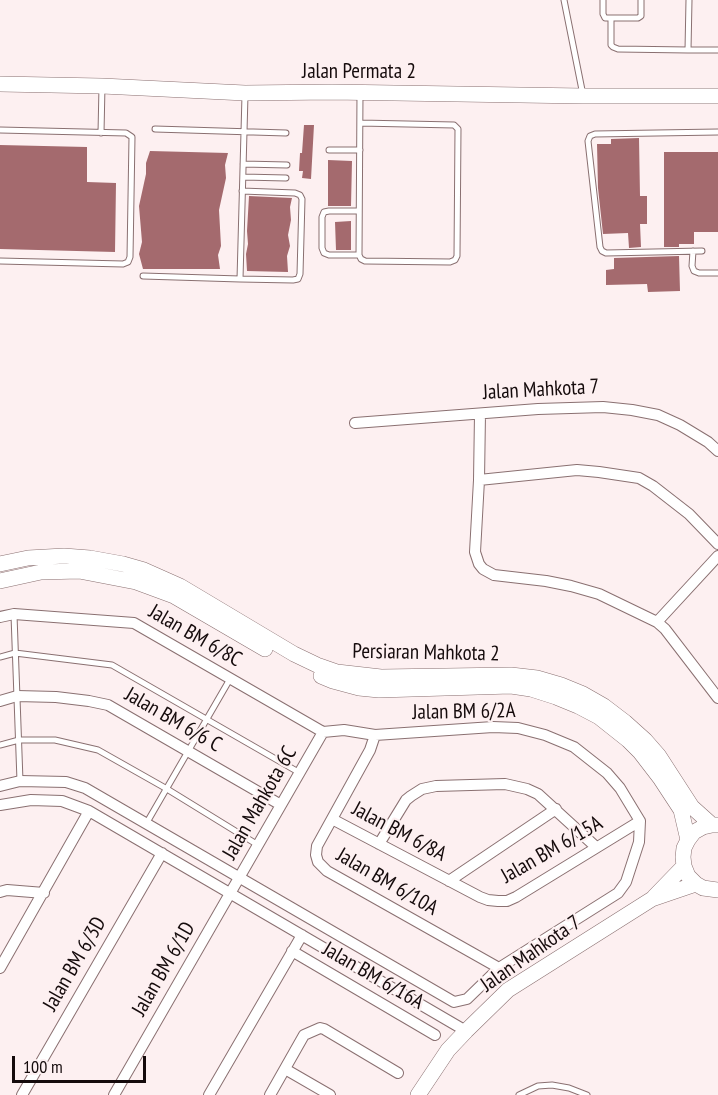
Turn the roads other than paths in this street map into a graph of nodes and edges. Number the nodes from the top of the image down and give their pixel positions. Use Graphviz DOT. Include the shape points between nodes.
graph roads {
  1 [pos="564,0"];
  2 [pos="603,0"];
  3 [pos="641,0"];
  4 [pos="689,0"];
  5 [pos="611,18"];
  6 [pos="688,50"];
  7 [pos="718,50"];
  8 [pos="0,84"];
  9 [pos="102,86"];
  10 [pos="360,92"];
  11 [pos="245,93"];
  12 [pos="583,96"];
  13 [pos="718,96"];
  14 [pos="360,123"];
  15 [pos="155,129"];
  16 [pos="0,130"];
  17 [pos="244,131"];
  18 [pos="718,132"];
  19 [pos="101,133"];
  20 [pos="286,133"];
  21 [pos="329,150"];
  22 [pos="360,150"];
  23 [pos="243,164"];
  24 [pos="287,165"];
  25 [pos="243,177"];
  26 [pos="286,178"];
  27 [pos="242,191"];
  28 [pos="359,211"];
  29 [pos="693,251"];
  30 [pos="702,251"];
  31 [pos="359,255"];
  32 [pos="0,261"];
  33 [pos="718,273"];
  34 [pos="142,276"];
  35 [pos="240,279"];
  36 [pos="480,414"];
  37 [pos="355,423"];
  38 [pos="718,452"];
  39 [pos="479,480"];
  40 [pos="718,544"];
  41 [pos="718,556"];
  42 [pos="0,564"];
  43 [pos="0,580"];
  44 [pos="177,591"];
  45 [pos="14,614"];
  46 [pos="0,617"];
  47 [pos="657,622"];
  48 [pos="15,653"];
  49 [pos="0,657"];
  50 [pos="230,678"];
  51 [pos="17,696"];
  52 [pos="718,698"];
  53 [pos="0,701"];
  54 [pos="207,719"];
  55 [pos="323,732"];
  56 [pos="375,735"];
  57 [pos="19,740"];
  58 [pos="0,745"];
  59 [pos="188,752"];
  60 [pos="300,772"];
  61 [pos="20,781"];
  62 [pos="0,786"];
  63 [pos="167,789"];
  64 [pos="0,805"];
  65 [pos="281,806"];
  66 [pos="556,809"];
  67 [pos="89,811"];
  68 [pos="332,819"];
  69 [pos="640,821"];
  70 [pos="146,824"];
  71 [pos="715,825"];
  72 [pos="688,840"];
  73 [pos="379,844"];
  74 [pos="258,845"];
  75 [pos="596,847"];
  76 [pos="162,853"];
  77 [pos="684,866"];
  78 [pos="240,878"];
  79 [pos="448,880"];
  80 [pos="696,884"];
  81 [pos="718,890"];
  82 [pos="0,892"];
  83 [pos="44,892"];
  84 [pos="231,893"];
  85 [pos="652,899"];
  86 [pos="302,935"];
  87 [pos="292,951"];
  88 [pos="0,968"];
  89 [pos="499,968"];
  90 [pos="466,1030"];
  91 [pos="435,1035"];
  92 [pos="285,1069"];
  93 [pos="398,1073"];
  94 [pos="22,1095"];
  95 [pos="114,1095"];
  96 [pos="209,1095"];
  97 [pos="270,1095"];
  98 [pos="330,1095"];
  99 [pos="418,1095"];
  100 [pos="519,1095"];
  101 [pos="587,1095"];
  1 -- 12 [label="lane"];
  2 -- 5 [label="lane" via="603,14"];
  3 -- 5 [label="lane" via="638,18"];
  4 -- 6 [label="lane"];
  5 -- 6 [label="lane" via="613,47"];
  6 -- 7 [label="lane"];
  8 -- 9 [label="main road, Jalan Permata 2"];
  9 -- 11 [label="main road, Jalan Permata 2"];
  9 -- 19 [label="lane"];
  10 -- 11 [label="main road, Jalan Permata 2"];
  10 -- 12 [label="main road, Jalan Permata 2"];
  10 -- 14 [label="lane"];
  11 -- 17 [label="lane"];
  12 -- 13 [label="main road, Jalan Permata 2"];
  14 -- 22 [label="lane"];
  14 -- 31 [label="lane" via="454,125 458,129 455,260 365,261"];
  15 -- 17 [label="lane"];
  16 -- 19 [label="lane"];
  17 -- 20 [label="lane"];
  17 -- 23 [label="lane"];
  18 -- 29 [label="lane" via="595,134 588,141 602,251"];
  19 -- 32 [label="lane" via="126,133 132,138 128,262"];
  21 -- 22 [label="lane"];
  22 -- 28 [label="lane"];
  23 -- 24 [label="lane"];
  23 -- 25 [label="lane"];
  25 -- 26 [label="lane"];
  25 -- 27 [label="lane"];
  27 -- 35 [label="lane"];
  27 -- 35 [label="lane" via="296,193 302,199 298,279"];
  28 -- 31 [label="lane"];
  28 -- 31 [label="lane" via="324,212 322,248 328,255"];
  29 -- 30 [label="lane"];
  29 -- 33 [label="lane" via="694,271"];
  34 -- 35 [label="lane"];
  36 -- 37 [label="street, Jalan Mahkota 7"];
  36 -- 38 [label="street, Jalan Mahkota 7" via="571,407 632,410 680,425"];
  36 -- 39 [label="street"];
  39 -- 40 [label="street" via="577,470 639,478 689,514"];
  39 -- 47 [label="street" via="475,552 483,569 494,575 571,585"];
  41 -- 47 [label="street"];
  42 -- 44 [label="main road, Persiaran Mahkota 2" via="28,558 90,558 144,570"];
  43 -- 44 [label="main road, Persiaran Mahkota 2" via="41,572 79,572"];
  44 -- 71 [label="main road, Persiaran Mahkota 2" via="294,654 337,672 381,677 511,675 537,678 583,694 645,740 693,807"];
  44 -- 72 [label="main road, Persiaran Mahkota 2" via="279,657 333,681 379,690 511,686 578,706 599,717 640,752 681,810"];
  45 -- 46 [label="street, Jalan BM 6/8C"];
  45 -- 48 [label="lane"];
  45 -- 50 [label="street, Jalan BM 6/8C" via="134,622"];
  47 -- 52 [label="street"];
  48 -- 49 [label="lane"];
  48 -- 51 [label="lane"];
  48 -- 54 [label="lane" via="112,665"];
  50 -- 54 [label="lane"];
  50 -- 55 [label="street, Jalan BM 6/8C"];
  51 -- 53 [label="street, Jalan BM 6/6 C"];
  51 -- 57 [label="lane"];
  51 -- 59 [label="street, Jalan BM 6/6 C" via="108,705"];
  54 -- 59 [label="lane"];
  54 -- 60 [label="lane"];
  55 -- 56 [label="street, Jalan BM 6/2A" via="344,730"];
  55 -- 60 [label="street, Jalan Mahkota 6C"];
  56 -- 68 [label="street, Jalan BM 6/10A"];
  56 -- 69 [label="street, Jalan BM 6/2A" via="493,727 545,735 574,747 607,772"];
  57 -- 58 [label="lane"];
  57 -- 61 [label="lane"];
  57 -- 63 [label="lane" via="55,740 98,750"];
  59 -- 63 [label="lane"];
  59 -- 65 [label="street, Jalan BM 6/6 C"];
  60 -- 65 [label="street, Jalan Mahkota 6C"];
  61 -- 62 [label="street"];
  61 -- 70 [label="street" via="66,782 85,788"];
  63 -- 70 [label="lane"];
  63 -- 74 [label="lane"];
  64 -- 67 [label="street" via="62,801"];
  65 -- 74 [label="street, Jalan Mahkota 6C"];
  66 -- 73 [label="street" via="531,790 505,784 429,787 406,800"];
  66 -- 75 [label="street"];
  66 -- 79 [label="street"];
  67 -- 76 [label="street"];
  67 -- 83 [label="street"];
  68 -- 73 [label="street, Jalan BM 6/8A"];
  68 -- 89 [label="street, Jalan BM 6/10A" via="316,849 324,869"];
  69 -- 75 [label="street, Jalan BM 6/15A"];
  69 -- 89 [label="street" via="640,837 631,868 618,893"];
  70 -- 78 [label="street"];
  71 -- 72 [label="main road" via="694,832"];
  72 -- 77 [label="main road" via="682,857"];
  73 -- 79 [label="street, Jalan BM 6/8A"];
  74 -- 78 [label="street, Jalan Mahkota 6C"];
  75 -- 79 [label="street, Jalan BM 6/15A" via="507,901 484,899"];
  76 -- 84 [label="street"];
  76 -- 94 [label="street, Jalan BM 6/3D"];
  77 -- 80 [label="main road"];
  77 -- 85 [label="main road"];
  78 -- 84 [label="street, Jalan Mahkota 6C"];
  78 -- 89 [label="street" via="454,1002 467,999"];
  80 -- 81 [label="main road"];
  80 -- 85 [label="main road, Jalan Mahkota 7"];
  82 -- 83 [label="street"];
  83 -- 88 [label="street"];
  84 -- 86 [label="street"];
  84 -- 95 [label="street, Jalan BM 6/1D"];
  85 -- 90 [label="main road, Jalan Mahkota 7" via="508,990"];
  86 -- 87 [label="street"];
  86 -- 90 [label="street"];
  87 -- 91 [label="street, Jalan BM 6/16A"];
  87 -- 96 [label="street"];
  90 -- 99 [label="main road, Jalan Mahkota 7"];
  92 -- 93 [label="street" via="304,1035 320,1028"];
  92 -- 97 [label="street"];
  92 -- 98 [label="street"];
  100 -- 101 [label="lane" via="538,1086 552,1085"];
}
